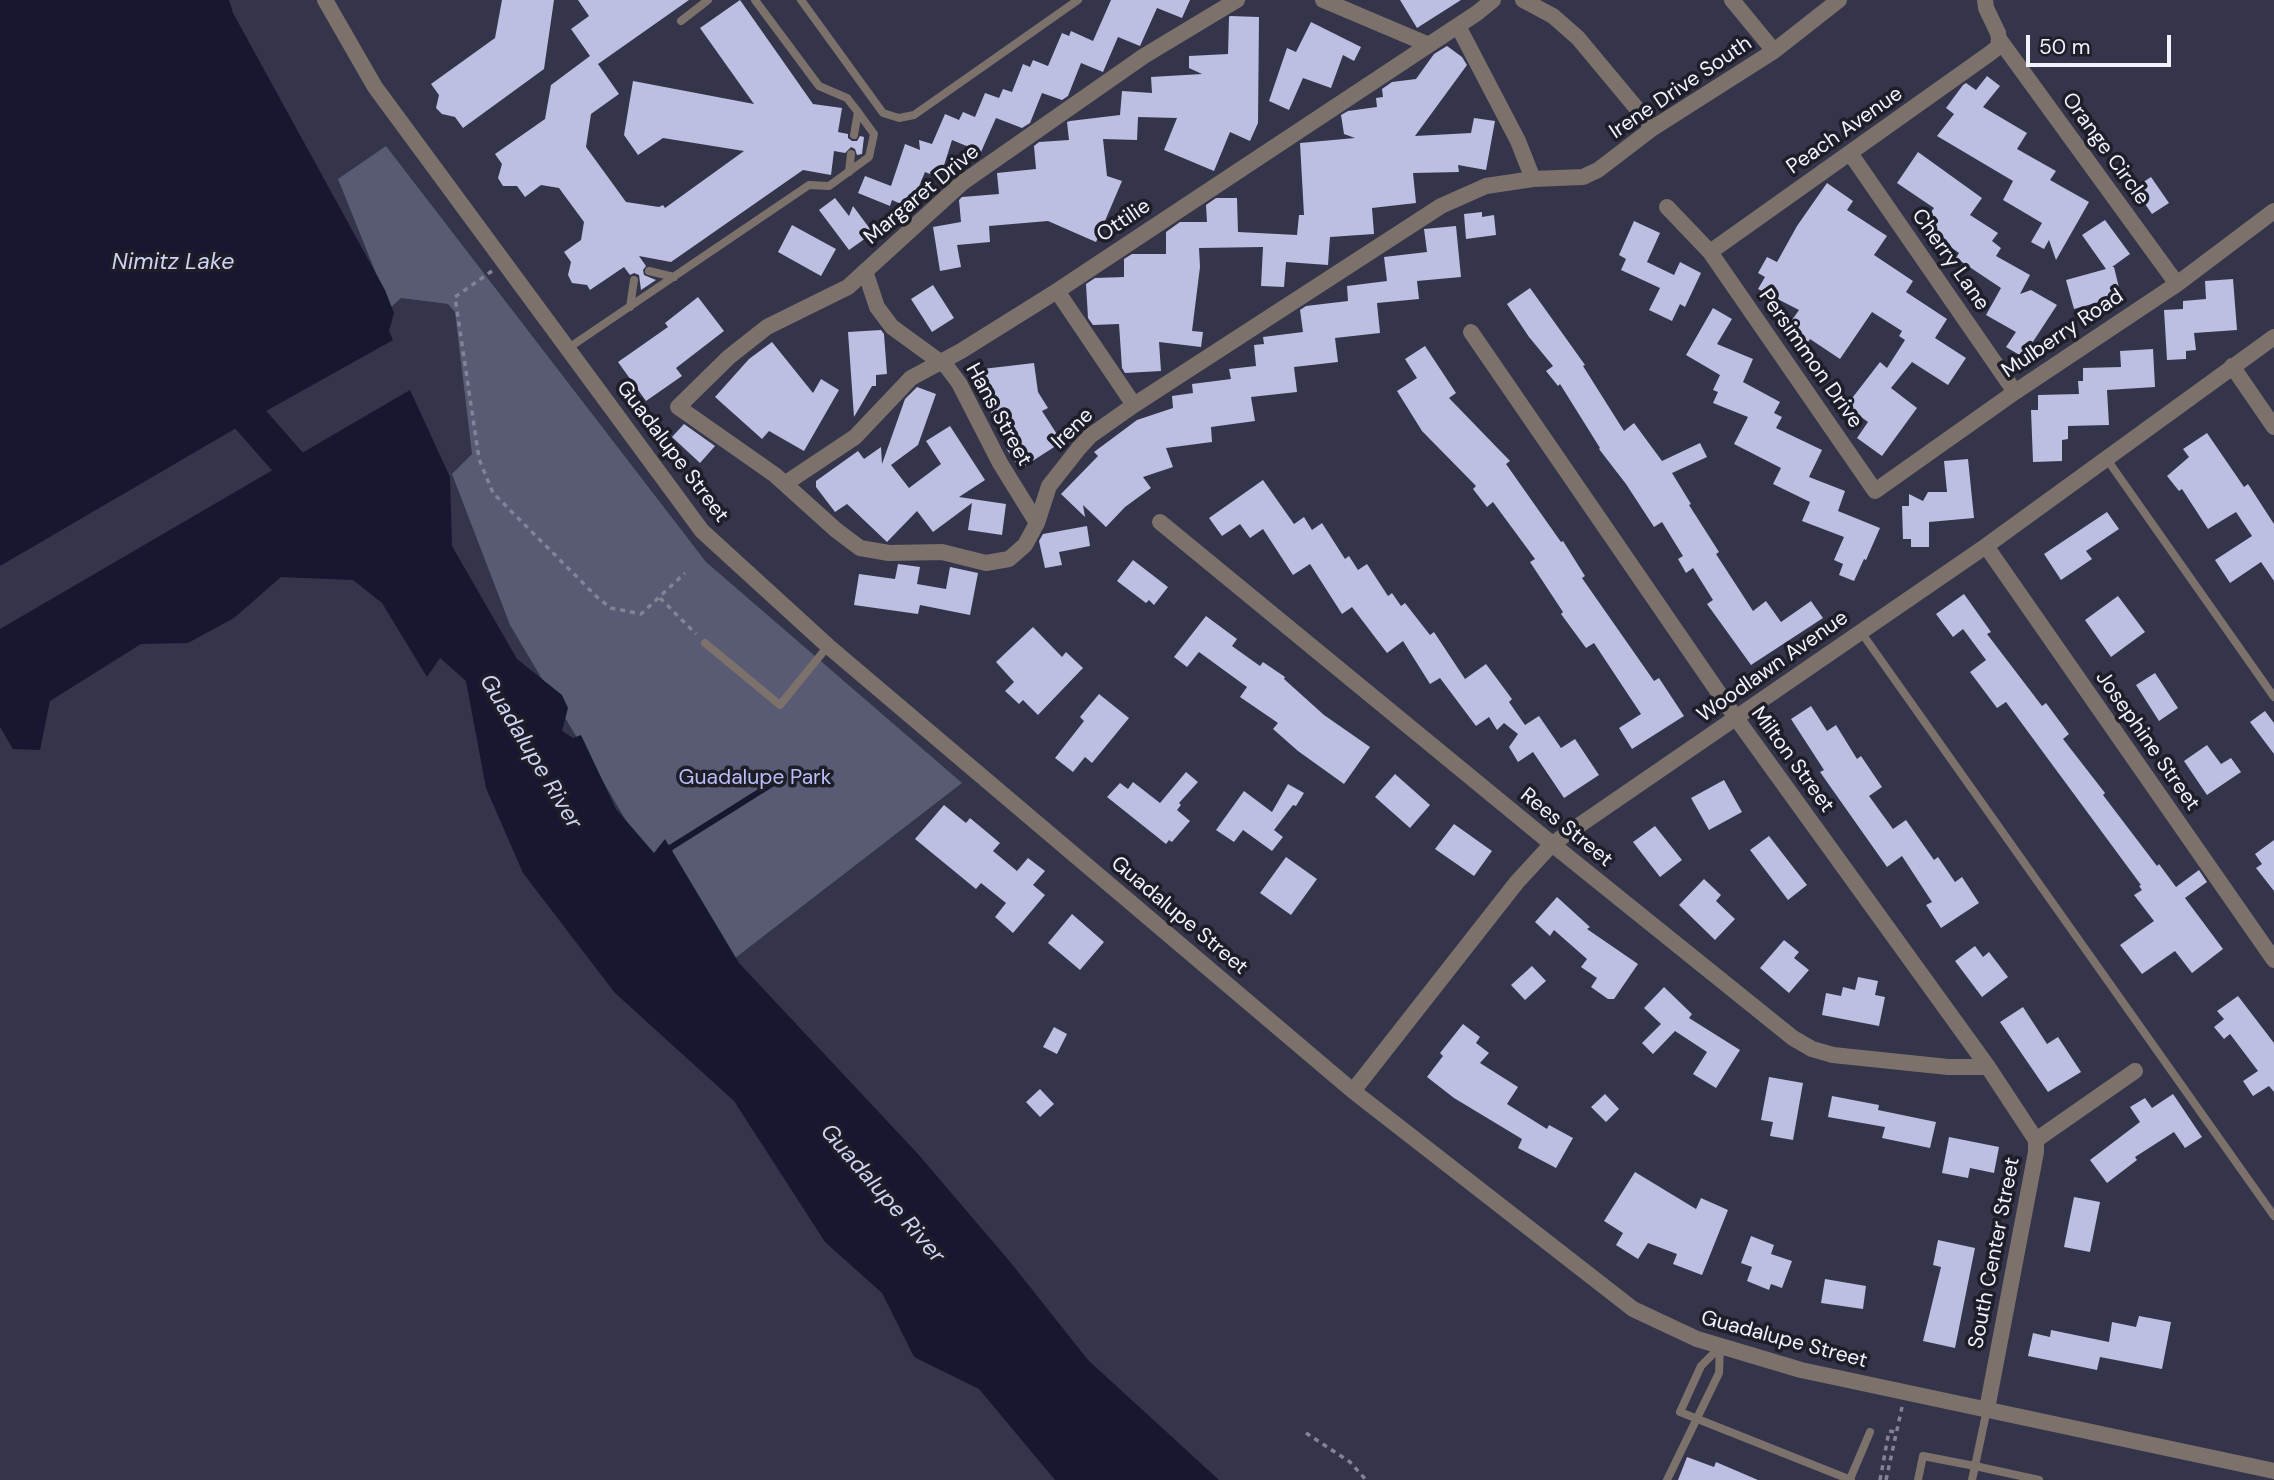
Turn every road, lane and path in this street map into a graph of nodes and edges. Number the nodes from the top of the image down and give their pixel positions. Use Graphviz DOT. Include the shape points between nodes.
graph roads {
  1 [pos="325,0"];
  2 [pos="708,0"];
  3 [pos="755,0"];
  4 [pos="801,0"];
  5 [pos="1078,0"];
  6 [pos="1237,0"];
  7 [pos="1323,0"];
  8 [pos="1493,0"];
  9 [pos="1523,0"];
  10 [pos="1732,0"];
  11 [pos="1839,0"];
  12 [pos="1985,0"];
  13 [pos="681,21"];
  14 [pos="1458,26"];
  15 [pos="1999,39"];
  16 [pos="1427,44"];
  17 [pos="1774,51"];
  18 [pos="858,112"];
  19 [pos="1653,128"];
  20 [pos="855,135"];
  21 [pos="1850,153"];
  22 [pos="851,154"];
  23 [pos="849,172"];
  24 [pos="1533,179"];
  25 [pos="1667,207"];
  26 [pos="2274,211"];
  27 [pos="1710,252"];
  28 [pos="504,263"];
  29 [pos="649,271"];
  30 [pos="865,271"];
  31 [pos="674,277"];
  32 [pos="634,281"];
  33 [pos="2177,284"];
  34 [pos="1057,291"];
  35 [pos="630,307"];
  36 [pos="1471,332"];
  37 [pos="2274,337"];
  38 [pos="567,349"];
  39 [pos="939,361"];
  40 [pos="2232,366"];
  41 [pos="2015,391"];
  42 [pos="1134,405"];
  43 [pos="678,407"];
  44 [pos="2274,426"];
  45 [pos="2106,458"];
  46 [pos="786,483"];
  47 [pos="1875,491"];
  48 [pos="1160,522"];
  49 [pos="1037,523"];
  50 [pos="1986,546"];
  51 [pos="685,573"];
  52 [pos="660,598"];
  53 [pos="1861,632"];
  54 [pos="705,643"];
  55 [pos="828,646"];
  56 [pos="2274,697"];
  57 [pos="1736,718"];
  58 [pos="1552,844"];
  59 [pos="2274,960"];
  60 [pos="1988,1067"];
  61 [pos="2136,1071"];
  62 [pos="1353,1090"];
  63 [pos="2036,1140"];
  64 [pos="2274,1216"];
  65 [pos="1720,1348"];
  66 [pos="1905,1392"];
  67 [pos="1987,1409"];
  68 [pos="1697,1418"];
  69 [pos="1870,1432"];
  70 [pos="1896,1432"];
  71 [pos="1306,1433"];
  72 [pos="1975,1466"];
  73 [pos="2274,1471"];
  74 [pos="1851,1479"];
  75 [pos="1366,1480"];
  76 [pos="1667,1480"];
  77 [pos="1880,1480"];
  78 [pos="1886,1480"];
  79 [pos="1918,1480"];
  80 [pos="1972,1480"];
  81 [pos="2039,1480"];
  1 -- 28 [label="street, Guadalupe Street" via="375,87"];
  2 -- 13 [label="lane"];
  3 -- 18 [label="lane" via="819,86 847,98"];
  4 -- 5 [label="lane" via="883,113 899,118 914,115"];
  6 -- 30 [label="street, Margaret Drive" via="1144,57 962,183"];
  7 -- 16 [label="street"];
  8 -- 14 [label="street, Ottilie"];
  9 -- 19 [label="street" via="1553,16 1578,38"];
  10 -- 17 [label="street"];
  11 -- 17 [label="street, Irene Drive South"];
  12 -- 15 [label="street, Orange Circle"];
  14 -- 16 [label="street, Ottilie"];
  14 -- 24 [label="street"];
  15 -- 21 [label="street, Peach Avenue" via="1998,47 1989,54"];
  15 -- 33 [label="street, Orange Circle"];
  16 -- 34 [label="street, Ottilie"];
  17 -- 19 [label="street, Irene Drive South"];
  18 -- 20 [label="lane"];
  18 -- 23 [label="lane" via="874,134 869,157"];
  19 -- 24 [label="street, Irene Drive South" via="1583,177"];
  21 -- 27 [label="street, Peach Avenue"];
  21 -- 41 [label="street, Cherry Lane"];
  22 -- 23 [label="lane"];
  23 -- 31 [label="lane" via="829,186 809,186"];
  24 -- 42 [label="street, Irene" via="1486,186 1441,206"];
  25 -- 27 [label="street, Persimmon Drive"];
  26 -- 33 [label="street, Mulberry Road"];
  27 -- 47 [label="street, Persimmon Drive"];
  28 -- 38 [label="street, Guadalupe Street"];
  28 -- 52 [label="path" via="454,297 478,459 493,493 611,608 641,614"];
  29 -- 31 [label="lane"];
  30 -- 39 [label="street, Hans Street" via="877,307 892,327"];
  30 -- 43 [label="street, Margaret Drive" via="848,287 767,327"];
  31 -- 35 [label="lane"];
  32 -- 35 [label="lane"];
  33 -- 41 [label="street, Mulberry Road"];
  34 -- 39 [label="street, Ottilie"];
  34 -- 42 [label="street"];
  35 -- 38 [label="lane"];
  36 -- 57 [label="street, Milton Street"];
  37 -- 40 [label="street, Woodlawn Avenue"];
  38 -- 55 [label="street, Guadalupe Street" via="702,531"];
  39 -- 46 [label="street, Ottilie" via="911,378 855,436"];
  39 -- 49 [label="street, Hans Street" via="959,383"];
  40 -- 44 [label="street"];
  40 -- 45 [label="street, Woodlawn Avenue"];
  41 -- 47 [label="street, Mulberry Road"];
  42 -- 49 [label="street, Irene" via="1079,448 1049,486"];
  43 -- 46 [label="street, Irene"];
  45 -- 50 [label="street, Woodlawn Avenue"];
  45 -- 56 [label="lane"];
  46 -- 49 [label="street, Irene" via="860,548 889,553 942,552 986,563 1009,559 1025,545"];
  48 -- 58 [label="street, Rees Street"];
  50 -- 53 [label="street, Woodlawn Avenue"];
  50 -- 59 [label="street, Josephine Street"];
  51 -- 52 [label="path"];
  52 -- 54 [label="path"];
  53 -- 57 [label="street, Woodlawn Avenue"];
  53 -- 64 [label="lane"];
  54 -- 55 [label="lane" via="780,705"];
  55 -- 62 [label="street, Guadalupe Street"];
  57 -- 58 [label="street, Woodlawn Avenue"];
  57 -- 60 [label="street, Milton Street"];
  58 -- 60 [label="street, Rees Street" via="1776,1026 1812,1049 1948,1067"];
  58 -- 62 [label="street, Woodlawn Avenue"];
  60 -- 63 [label="street, Milton Street"];
  61 -- 63 [label="street, South Center Street"];
  62 -- 65 [label="street, Guadalupe Street" via="1633,1309"];
  63 -- 67 [label="street, South Center Street"];
  65 -- 66 [label="street, Guadalupe Street"];
  65 -- 68 [label="lane" via="1719,1373"];
  65 -- 68 [label="lane" via="1702,1366 1680,1412"];
  66 -- 67 [label="street, Guadalupe Street"];
  66 -- 70 [label="path"];
  67 -- 72 [label="lane"];
  67 -- 73 [label="street, Guadalupe Street"];
  68 -- 74 [label="lane"];
  68 -- 76 [label="lane"];
  69 -- 74 [label="lane"];
  70 -- 77 [label="path" via="1889,1431"];
  70 -- 78 [label="path"];
  71 -- 75 [label="path" via="1350,1462"];
  72 -- 79 [label="lane" via="1923,1456"];
  72 -- 80 [label="lane"];
  72 -- 81 [label="lane"];
}
